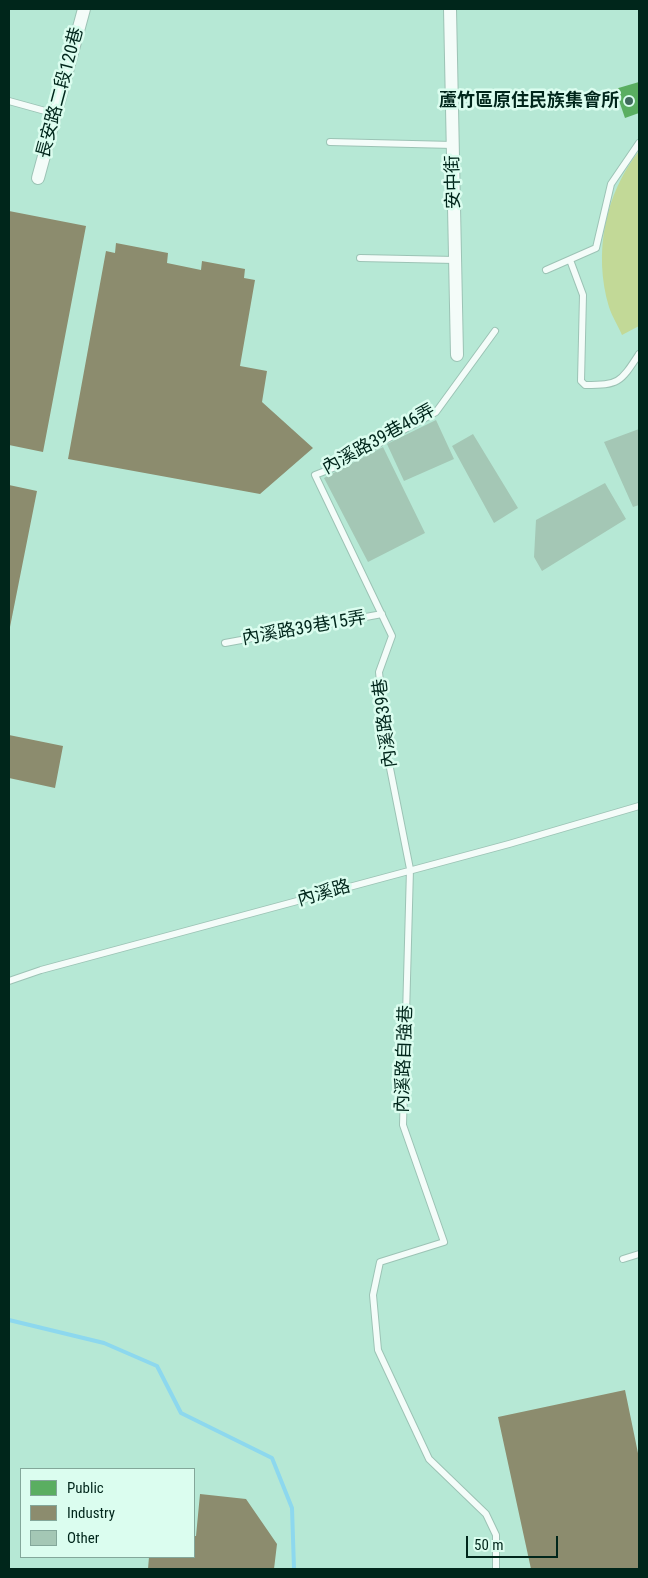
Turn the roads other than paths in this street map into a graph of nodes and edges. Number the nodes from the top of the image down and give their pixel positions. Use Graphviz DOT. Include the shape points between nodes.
graph roads {
  1 [pos="84,9"];
  2 [pos="450,9"];
  3 [pos="9,101"];
  4 [pos="56,114"];
  5 [pos="330,142"];
  6 [pos="639,143"];
  7 [pos="453,144"];
  8 [pos="38,178"];
  9 [pos="360,258"];
  10 [pos="455,260"];
  11 [pos="570,260"];
  12 [pos="546,270"];
  13 [pos="495,331"];
  14 [pos="639,354"];
  15 [pos="456,355"];
  16 [pos="315,475"];
  17 [pos="382,614"];
  18 [pos="225,643"];
  19 [pos="639,806"];
  20 [pos="410,869"];
  21 [pos="9,981"];
  22 [pos="639,1254"];
  23 [pos="623,1259"];
  24 [pos="496,1569"];
  1 -- 4 [label="street, 長安路二段120巷"];
  2 -- 7 [label="street, 安中街"];
  3 -- 4 [label="lane"];
  4 -- 8 [label="street, 長安路二段120巷"];
  5 -- 7 [label="lane"];
  6 -- 11 [label="lane" via="611,184 596,248"];
  7 -- 10 [label="street, 安中街"];
  9 -- 10 [label="lane"];
  10 -- 15 [label="street, 安中街"];
  11 -- 12 [label="lane"];
  11 -- 14 [label="lane" via="584,295 581,381 585,385 609,385 620,381"];
  13 -- 16 [label="lane, 內溪路39巷46弄" via="436,412 338,466"];
  16 -- 17 [label="lane, 內溪路39巷"];
  17 -- 18 [label="lane, 內溪路39巷15弄"];
  17 -- 20 [label="lane, 內溪路39巷" via="392,636 379,672 387,754"];
  19 -- 20 [label="lane, 內溪路"];
  20 -- 21 [label="lane, 內溪路"];
  20 -- 24 [label="lane, 內溪路自強巷" via="403,1125 444,1242 380,1262 373,1295 378,1350 429,1459 486,1514 496,1535"];
  22 -- 23 [label="lane"];
}
